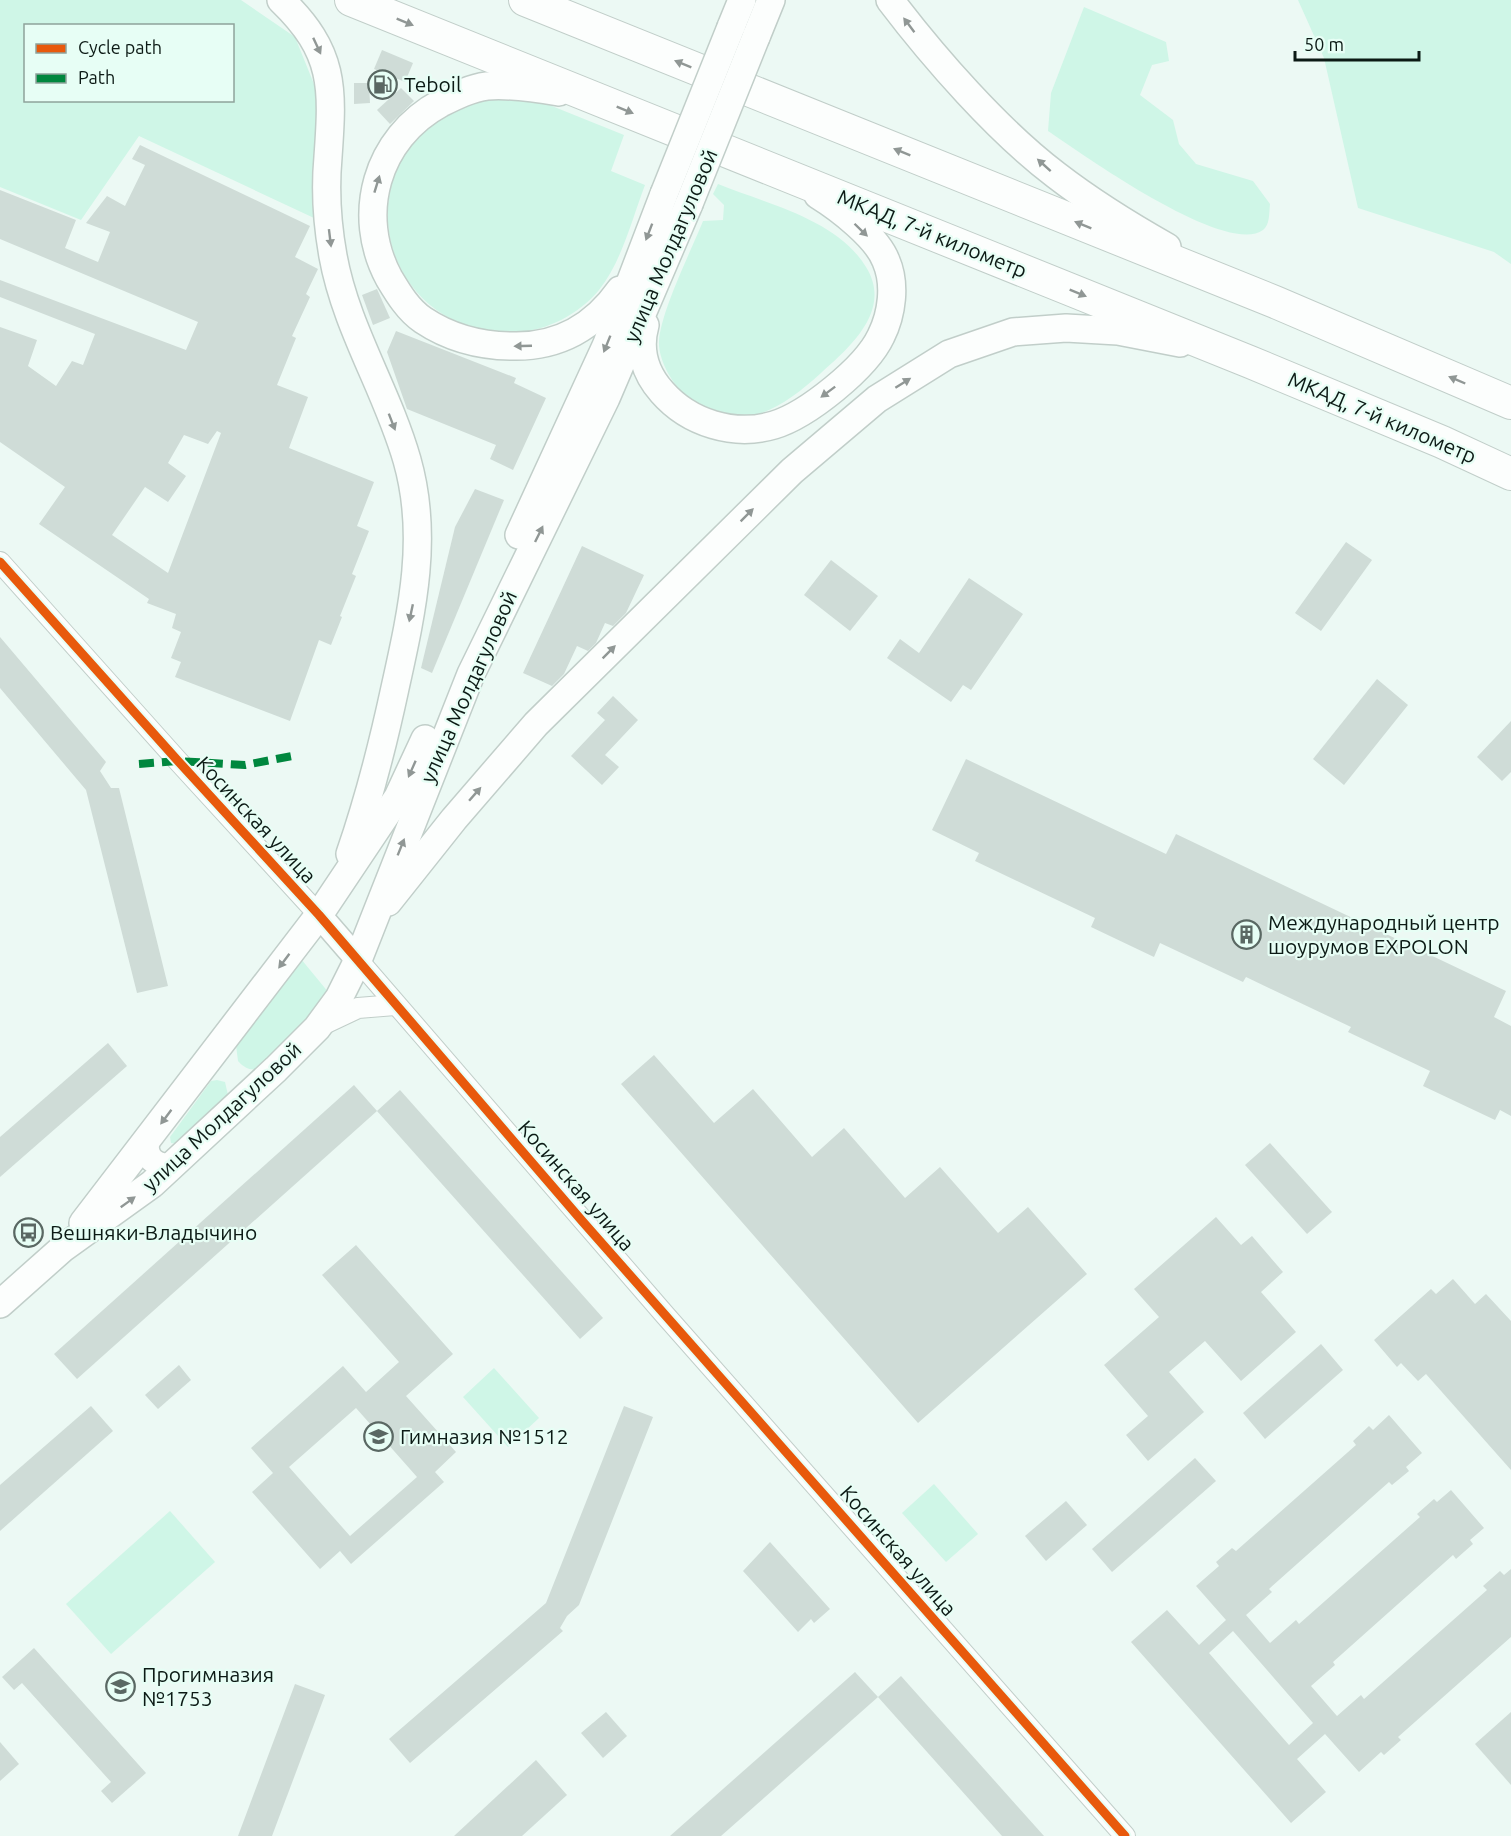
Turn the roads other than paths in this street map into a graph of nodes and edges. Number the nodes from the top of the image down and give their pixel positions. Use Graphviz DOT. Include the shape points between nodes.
graph roads {
  1 [pos="281,0"];
  2 [pos="351,0"];
  3 [pos="525,0"];
  4 [pos="742,0"];
  5 [pos="771,0"];
  6 [pos="890,0"];
  7 [pos="596,99"];
  8 [pos="780,173"];
  9 [pos="634,269"];
  10 [pos="654,290"];
  11 [pos="1275,302"];
  12 [pos="1250,362"];
  13 [pos="1511,404"];
  14 [pos="1511,474"];
  15 [pos="0,562"];
  16 [pos="338,887"];
  17 [pos="319,915"];
  18 [pos="372,921"];
  19 [pos="358,960"];
  20 [pos="395,1005"];
  21 [pos="317,1028"];
  22 [pos="147,1142"];
  23 [pos="171,1166"];
  24 [pos="63,1248"];
  25 [pos="0,1304"];
  26 [pos="1125,1836"];
  1 -- 16 [label="main road, one-way" via="314,38 327,68 332,122 326,204 333,256 347,312 406,458 416,495 414,602 369,796"];
  2 -- 7 [label="highway, МКАД, 7-й километр, one-way"];
  11 -- 3 [label="highway, one-way"];
  4 -- 9 [label="main road, улица Молдагуловой, one-way, bridge"];
  5 -- 10 [label="main road, улица Молдагуловой, bridge"];
  11 -- 6 [label="main road, one-way" via="1115,218 1054,174 919,39"];
  7 -- 8 [label="highway, МКАД, 7-й километр, one-way"];
  9 -- 7 [label="main road, one-way" via="607,309 561,340 529,346 492,346 455,337 422,319 399,297 383,267 373,234 372,202 382,168 399,137 425,112 458,94 487,86 529,87"];
  8 -- 10 [label="main road, one-way" via="833,204 867,235 886,260 892,285 890,311 881,337 837,385 801,412 774,425 719,427 696,419 672,403 653,382 643,361 642,337"];
  8 -- 12 [label="highway, МКАД, 7-й километр, one-way"];
  9 -- 16 [label="main road, улица Молдагуловой, one-way" via="606,346 409,776 380,827"];
  18 -- 10 [label="main road, улица Молдагуловой, one-way" via="471,674 606,398"];
  13 -- 11 [label="highway, one-way"];
  12 -- 14 [label="highway, МКАД, 7-й километр"];
  18 -- 12 [label="main road, one-way" via="536,724 792,471 886,394 949,354 1013,333 1056,328 1118,332"];
  15 -- 17 [label="street, Косинская улица"];
  16 -- 17 [label="main road, улица Молдагуловой"];
  17 -- 19 [label="street, Косинская улица"];
  17 -- 22 [label="main road, улица Молдагуловой, one-way"];
  18 -- 19 [label="main road, улица Молдагуловой"];
  19 -- 20 [label="street, Косинская улица"];
  19 -- 21 [label="main road, улица Молдагуловой" via="339,998"];
  20 -- 21 [label="street" via="358,1008"];
  20 -- 26 [label="street, Косинская улица"];
  21 -- 23 [label="main road, улица Молдагуловой"];
  22 -- 23 [label="street" via="152,1162"];
  22 -- 24 [label="main road, улица Молдагуловой"];
  24 -- 23 [label="main road, улица Молдагуловой, one-way"];
  24 -- 25 [label="main road, улица Молдагуловой"];
}
